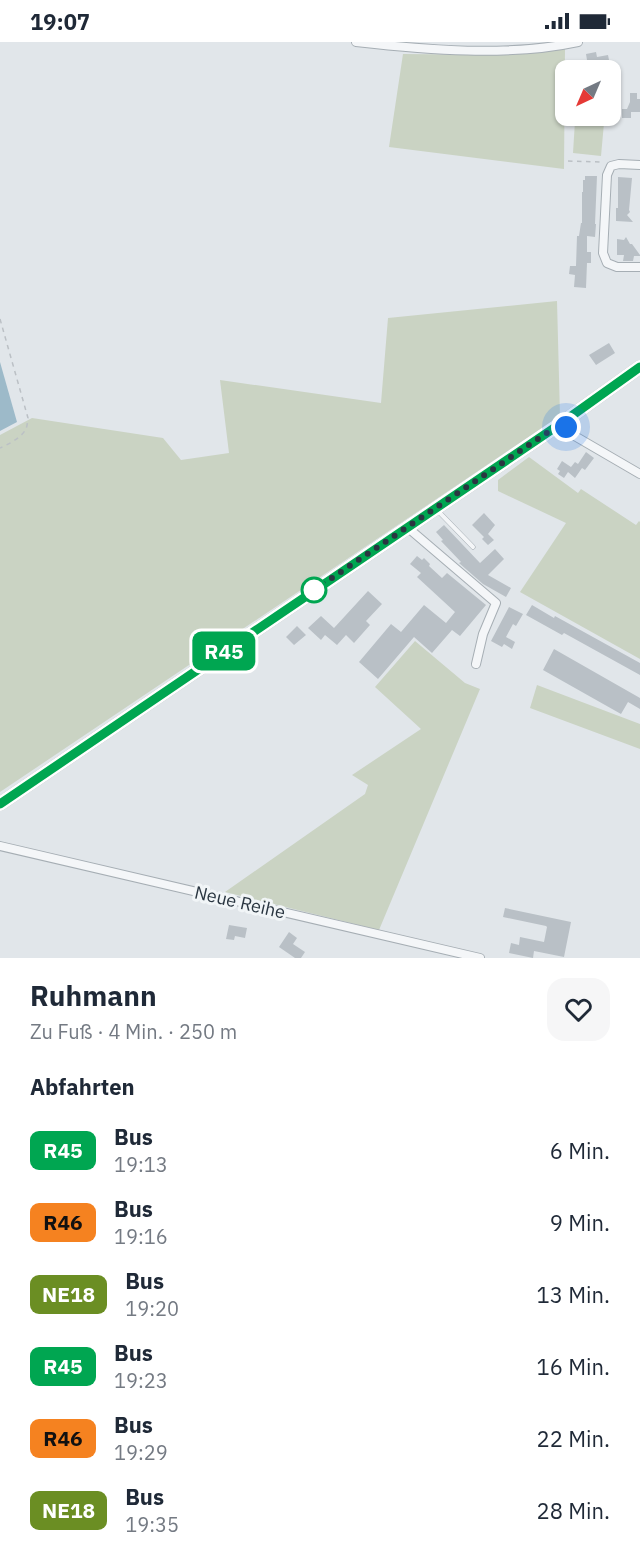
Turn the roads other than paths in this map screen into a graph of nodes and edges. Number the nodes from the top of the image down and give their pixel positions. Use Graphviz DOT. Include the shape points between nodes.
graph roads {
  1 [pos="356,42"];
  2 [pos="578,42"];
  3 [pos="435,46"];
  4 [pos="640,165"];
  5 [pos="640,267"];
  6 [pos="640,367"];
  7 [pos="563,422"];
  8 [pos="640,474"];
  9 [pos="436,508"];
  10 [pos="407,527"];
  11 [pos="473,547"];
  12 [pos="476,664"];
  13 [pos="0,804"];
  14 [pos="0,846"];
  15 [pos="480,958"];
  1 -- 3 [label="street"];
  2 -- 3 [label="street" via="540,49"];
  4 -- 5 [label="street" via="611,166 607,175 603,254 607,263 617,267"];
  6 -- 7 [label="main road"];
  7 -- 8 [label="street" via="573,435"];
  7 -- 9 [label="main road"];
  9 -- 10 [label="main road"];
  9 -- 11 [label="lane"];
  10 -- 12 [label="street" via="496,603"];
  10 -- 13 [label="main road"];
  14 -- 15 [label="street, Neue Reihe"];
}
